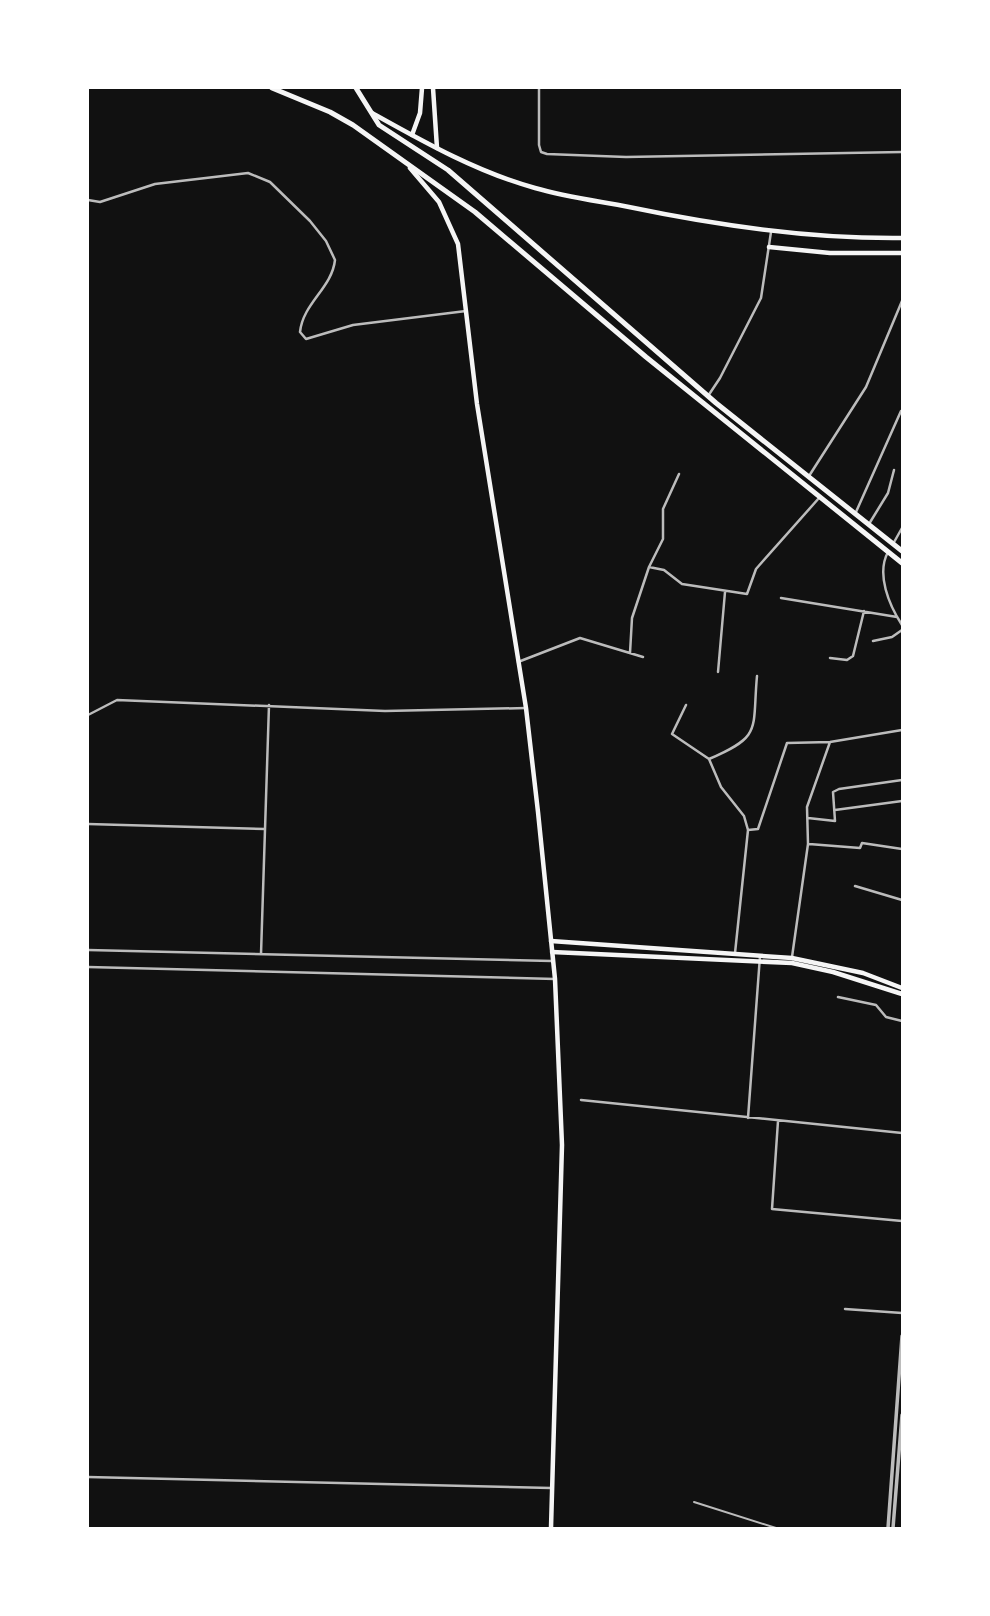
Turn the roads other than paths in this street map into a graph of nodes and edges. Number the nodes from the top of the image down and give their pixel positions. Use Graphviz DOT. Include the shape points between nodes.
graph roads {
  1 [pos="272,88"];
  2 [pos="356,88"];
  3 [pos="422,88"];
  4 [pos="433,88"];
  5 [pos="539,88"];
  6 [pos="368,111"];
  7 [pos="412,135"];
  8 [pos="437,148"];
  9 [pos="902,152"];
  10 [pos="410,168"];
  11 [pos="88,200"];
  12 [pos="771,232"];
  13 [pos="902,237"];
  14 [pos="769,247"];
  15 [pos="902,253"];
  16 [pos="902,301"];
  17 [pos="466,311"];
  18 [pos="708,396"];
  19 [pos="901,411"];
  20 [pos="894,470"];
  21 [pos="679,474"];
  22 [pos="809,476"];
  23 [pos="819,498"];
  24 [pos="856,512"];
  25 [pos="869,524"];
  26 [pos="902,528"];
  27 [pos="893,544"];
  28 [pos="902,551"];
  29 [pos="888,552"];
  30 [pos="902,563"];
  31 [pos="649,567"];
  32 [pos="725,593"];
  33 [pos="781,598"];
  34 [pos="864,611"];
  35 [pos="897,617"];
  36 [pos="902,625"];
  37 [pos="902,630"];
  38 [pos="873,641"];
  39 [pos="630,653"];
  40 [pos="643,657"];
  41 [pos="830,658"];
  42 [pos="518,662"];
  43 [pos="718,673"];
  44 [pos="757,677"];
  45 [pos="269,705"];
  46 [pos="685,705"];
  47 [pos="526,708"];
  48 [pos="88,715"];
  49 [pos="902,730"];
  50 [pos="830,742"];
  51 [pos="709,759"];
  52 [pos="902,780"];
  53 [pos="902,801"];
  54 [pos="835,810"];
  55 [pos="808,818"];
  56 [pos="88,824"];
  57 [pos="265,829"];
  58 [pos="748,830"];
  59 [pos="808,844"];
  60 [pos="902,849"];
  61 [pos="855,886"];
  62 [pos="902,900"];
  63 [pos="551,941"];
  64 [pos="88,950"];
  65 [pos="552,952"];
  66 [pos="261,954"];
  67 [pos="735,954"];
  68 [pos="760,958"];
  69 [pos="792,958"];
  70 [pos="552,961"];
  71 [pos="88,967"];
  72 [pos="555,979"];
  73 [pos="902,988"];
  74 [pos="902,994"];
  75 [pos="838,997"];
  76 [pos="902,1021"];
  77 [pos="581,1100"];
  78 [pos="748,1118"];
  79 [pos="778,1121"];
  80 [pos="902,1133"];
  81 [pos="902,1221"];
  82 [pos="845,1309"];
  83 [pos="902,1313"];
  84 [pos="902,1336"];
  85 [pos="902,1415"];
  86 [pos="88,1477"];
  87 [pos="551,1488"];
  88 [pos="694,1502"];
  89 [pos="551,1528"];
  90 [pos="776,1528"];
  91 [pos="888,1528"];
  92 [pos="893,1528"];
  1 -- 10 [label="highway" via="337,115"];
  2 -- 6 [label="highway"];
  3 -- 7 [label="main road"];
  4 -- 8 [label="main road"];
  5 -- 9 [label="street" via="539,145 547,154"];
  6 -- 7 [label="main road"];
  6 -- 18 [label="highway" via="394,137 449,170"];
  7 -- 8 [label="main road"];
  8 -- 12 [label="main road" via="534,188"];
  10 -- 17 [label="main road" via="449,219 458,244"];
  10 -- 23 [label="highway" via="508,237 587,309"];
  11 -- 17 [label="street" via="100,202 155,184 242,172 271,183 310,221 335,260 301,322 300,332 306,339 353,326"];
  12 -- 13 [label="main road"];
  12 -- 14 [label="street"];
  14 -- 15 [label="main road"];
  14 -- 18 [label="street" via="761,298"];
  16 -- 22 [label="street" via="866,387"];
  17 -- 42 [label="main road"];
  18 -- 22 [label="highway"];
  19 -- 24 [label="street"];
  20 -- 25 [label="street" via="888,493"];
  21 -- 31 [label="street" via="663,509 663,539"];
  22 -- 24 [label="highway"];
  23 -- 29 [label="highway"];
  23 -- 32 [label="street" via="756,569 747,594"];
  24 -- 25 [label="highway"];
  25 -- 27 [label="highway"];
  26 -- 27 [label="street"];
  27 -- 28 [label="highway"];
  29 -- 30 [label="highway"];
  29 -- 35 [label="street" via="882,575"];
  31 -- 32 [label="street" via="664,570 682,584"];
  31 -- 39 [label="street" via="632,618"];
  32 -- 43 [label="street"];
  33 -- 34 [label="street"];
  34 -- 35 [label="street"];
  34 -- 41 [label="street" via="853,656"];
  35 -- 36 [label="street"];
  37 -- 38 [label="street"];
  39 -- 40 [label="street"];
  39 -- 42 [label="street" via="580,638"];
  42 -- 47 [label="main road"];
  44 -- 51 [label="street" via="751,735 743,744"];
  45 -- 47 [label="street" via="385,711"];
  45 -- 48 [label="street" via="117,700"];
  45 -- 57 [label="street"];
  46 -- 51 [label="street" via="672,734"];
  47 -- 63 [label="main road"];
  49 -- 50 [label="street"];
  50 -- 55 [label="street" via="810,796"];
  50 -- 58 [label="street" via="787,743 758,830"];
  51 -- 58 [label="street"];
  52 -- 54 [label="street" via="835,791"];
  53 -- 54 [label="street"];
  54 -- 55 [label="street" via="835,821"];
  55 -- 59 [label="street"];
  56 -- 57 [label="street"];
  57 -- 66 [label="street"];
  58 -- 67 [label="street"];
  59 -- 60 [label="street" via="860,848 862,843"];
  59 -- 69 [label="street"];
  61 -- 62 [label="street"];
  63 -- 65 [label="main road"];
  63 -- 67 [label="main road"];
  64 -- 66 [label="street"];
  65 -- 68 [label="main road"];
  65 -- 70 [label="main road"];
  66 -- 70 [label="street"];
  67 -- 68 [label="main road"];
  68 -- 69 [label="main road"];
  68 -- 74 [label="main road" via="833,972"];
  68 -- 78 [label="street"];
  69 -- 73 [label="main road" via="863,973"];
  70 -- 72 [label="main road"];
  71 -- 72 [label="street"];
  72 -- 87 [label="main road" via="562,1145"];
  75 -- 76 [label="street" via="876,1004 886,1017"];
  77 -- 78 [label="street"];
  78 -- 79 [label="street"];
  79 -- 80 [label="street"];
  79 -- 81 [label="street" via="772,1209"];
  82 -- 83 [label="street"];
  84 -- 91 [label="street"];
  85 -- 92 [label="street"];
  86 -- 87 [label="street"];
  87 -- 89 [label="main road"];
  88 -- 90 [label="lane"];
}
